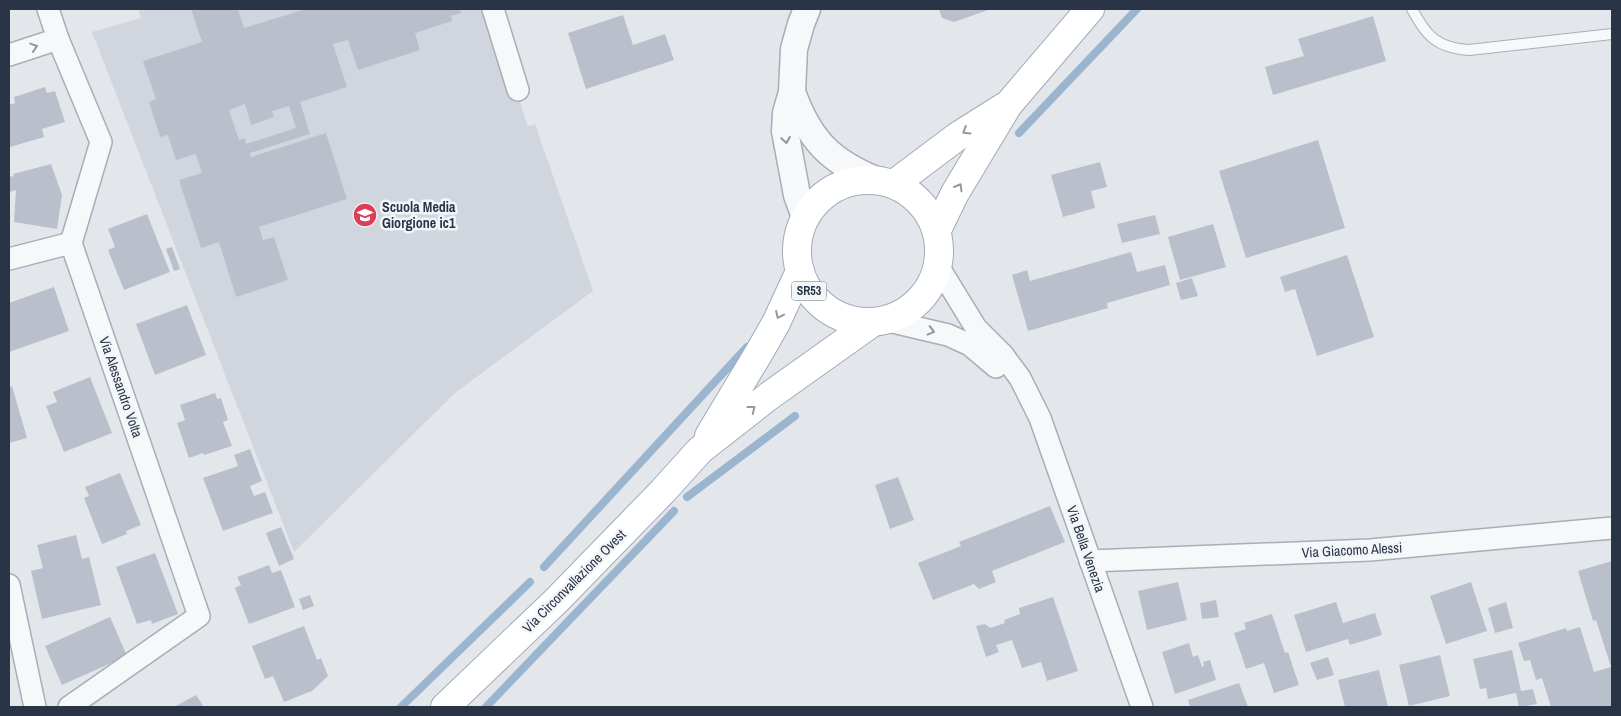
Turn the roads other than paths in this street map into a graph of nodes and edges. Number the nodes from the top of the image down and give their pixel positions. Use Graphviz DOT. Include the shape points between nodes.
graph roads {
  1 [pos="48,9"];
  2 [pos="493,9"];
  3 [pos="807,9"];
  4 [pos="1090,9"];
  5 [pos="1412,9"];
  6 [pos="1612,34"];
  7 [pos="58,40"];
  8 [pos="9,55"];
  9 [pos="518,90"];
  10 [pos="792,92"];
  11 [pos="1008,105"];
  12 [pos="885,182"];
  13 [pos="805,217"];
  14 [pos="937,230"];
  15 [pos="72,244"];
  16 [pos="9,259"];
  17 [pos="938,266"];
  18 [pos="800,271"];
  19 [pos="878,321"];
  20 [pos="1028,392"];
  21 [pos="700,450"];
  22 [pos="1612,528"];
  23 [pos="1090,561"];
  24 [pos="9,585"];
  25 [pos="35,707"];
  26 [pos="69,707"];
  27 [pos="445,707"];
  28 [pos="1142,707"];
  1 -- 7 [label="street"];
  2 -- 9 [label="street"];
  3 -- 10 [label="street" via="794,49"];
  4 -- 11 [label="main road"];
  5 -- 6 [label="lane" via="1422,28 1433,39 1459,50"];
  8 -- 7 [label="street, one-way"];
  7 -- 15 [label="street" via="100,142"];
  10 -- 12 [label="street" via="802,118 818,142 835,159 855,171"];
  10 -- 13 [label="street, one-way" via="784,131 797,195"];
  11 -- 12 [label="main road, one-way"];
  14 -- 11 [label="main road, one-way" via="955,193"];
  12 -- 13 [label="main road, Via Circonvallazione Ovest / SR53" via="859,180 843,184 815,203"];
  12 -- 14 [label="main road, Via Circonvallazione Ovest / SR53" via="913,195 928,211"];
  13 -- 18 [label="main road, Via Circonvallazione Ovest / SR53" via="797,244"];
  14 -- 17 [label="main road, Via Circonvallazione Ovest / SR53"];
  15 -- 16 [label="street"];
  15 -- 26 [label="street, Via Alessandro Volta" via="199,616"];
  17 -- 19 [label="main road, Via Circonvallazione Ovest / SR53" via="931,285 919,301 902,314"];
  17 -- 20 [label="street, Via Bella Venezia" via="976,328 1003,355"];
  18 -- 19 [label="main road, Via Circonvallazione Ovest / SR53" via="810,292 827,310 849,320"];
  18 -- 21 [label="main road, Via Circonvallazione Ovest / SR53, one-way" via="776,323"];
  19 -- 20 [label="street, Via Bella Venezia, one-way" via="948,336 970,345"];
  21 -- 19 [label="main road, Via Circonvallazione Ovest / SR53, one-way" via="769,396"];
  20 -- 23 [label="street, Via Bella Venezia" via="1051,447"];
  21 -- 27 [label="main road, Via Circonvallazione Ovest / SR53" via="556,601"];
  22 -- 23 [label="street, Via Giacomo Alessi" via="1370,550"];
  23 -- 28 [label="street, Via Bella Venezia"];
  24 -- 25 [label="street"];
}
